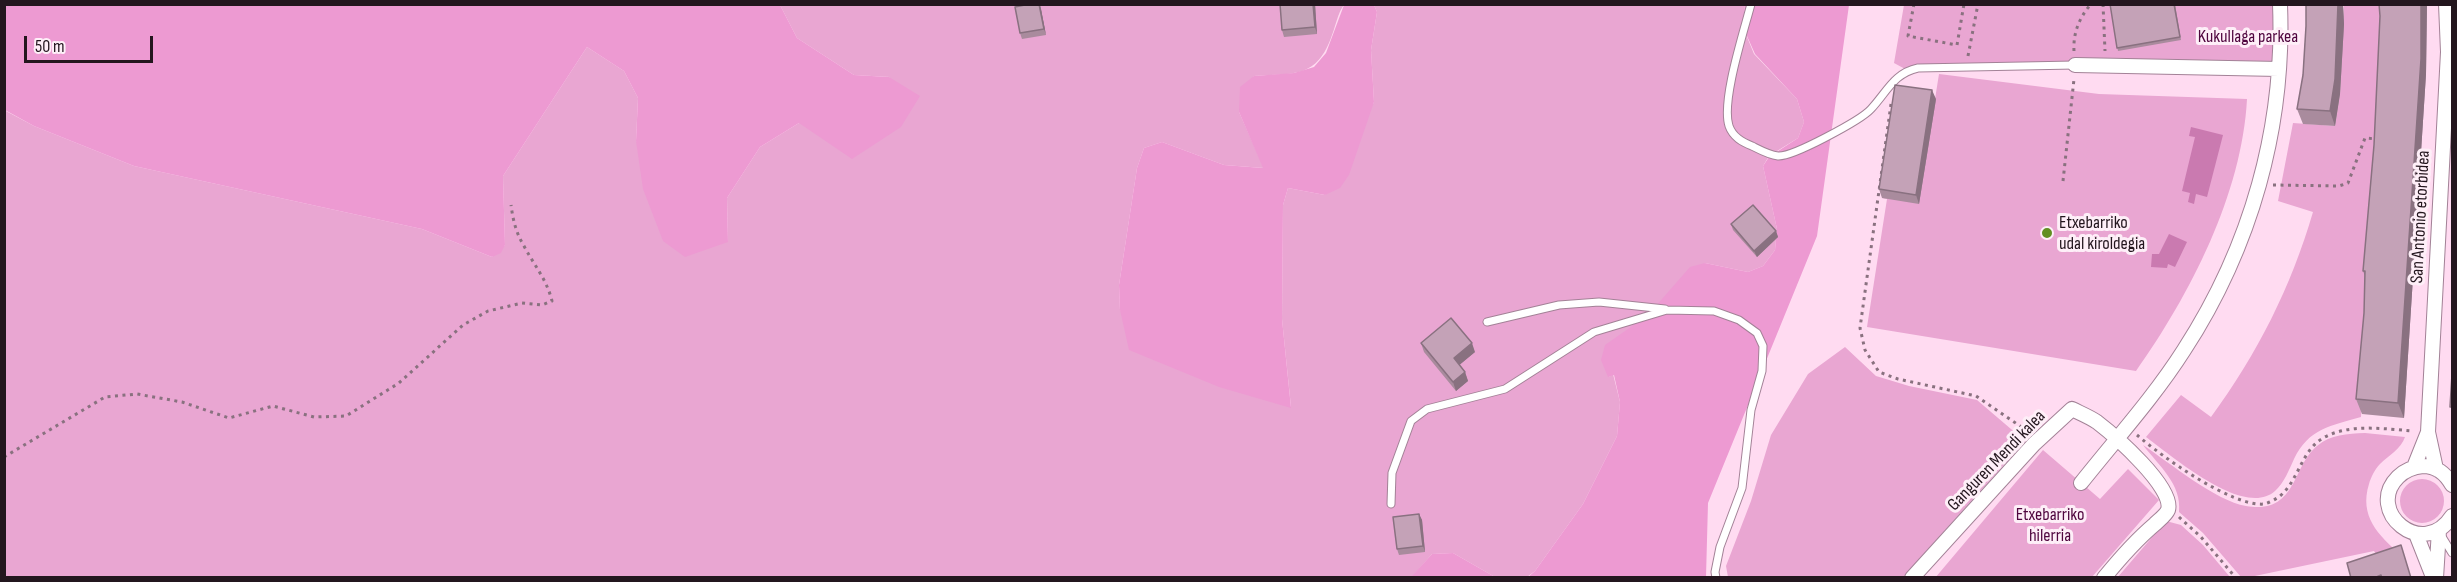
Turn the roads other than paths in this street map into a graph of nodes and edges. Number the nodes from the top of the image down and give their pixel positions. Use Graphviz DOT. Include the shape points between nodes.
graph roads {
  1 [pos="1751,4"];
  2 [pos="2280,4"];
  3 [pos="2446,4"];
  4 [pos="2075,65"];
  5 [pos="2279,69"];
  6 [pos="1667,310"];
  7 [pos="1487,321"];
  8 [pos="2427,432"];
  9 [pos="2116,439"];
  10 [pos="2414,467"];
  11 [pos="2436,469"];
  12 [pos="2081,483"];
  13 [pos="2452,483"];
  14 [pos="1391,504"];
  15 [pos="2452,516"];
  16 [pos="2439,530"];
  17 [pos="2416,534"];
  18 [pos="2452,553"];
  19 [pos="1716,578"];
  20 [pos="1912,578"];
  21 [pos="2104,578"];
  22 [pos="2434,578"];
  1 -- 4 [label="lane" via="1727,107 1729,127 1741,141 1779,156 1790,155 1870,111 1894,79 1907,70"];
  2 -- 5 [label="street"];
  3 -- 8 [label="street, San Antonio etorbidea" via="2448,52"];
  4 -- 5 [label="street"];
  5 -- 9 [label="street" via="2274,119 2259,185 2237,250 2207,313 2166,376"];
  6 -- 7 [label="lane" via="1599,302"];
  6 -- 14 [label="lane" via="1594,332 1505,389 1427,409 1411,421 1392,473"];
  6 -- 19 [label="lane" via="1714,310 1757,333 1763,346 1742,488 1720,547"];
  8 -- 10 [label="street, San Antonio etorbidea"];
  8 -- 11 [label="street, San Antonio etorbidea"];
  9 -- 12 [label="street"];
  9 -- 20 [label="street, Ganguren Mendi kalea" via="2095,420 2072,409 2034,444"];
  9 -- 21 [label="street" via="2161,485 2168,510 2134,541"];
  10 -- 11 [label="street"];
  10 -- 17 [label="street" via="2395,480 2388,501 2397,523"];
  11 -- 13 [label="street"];
  15 -- 16 [label="street"];
  16 -- 17 [label="street"];
  16 -- 18 [label="lane"];
  16 -- 22 [label="street"];
  17 -- 22 [label="street"];
}
